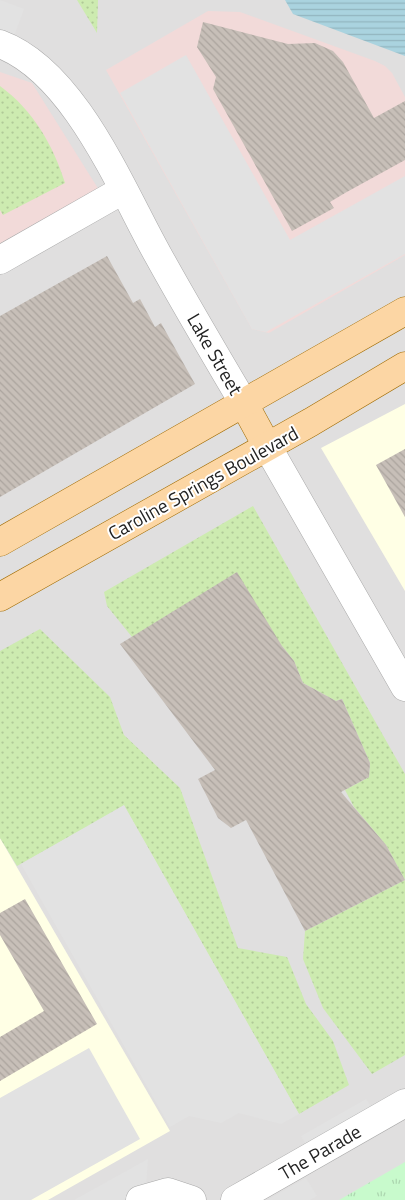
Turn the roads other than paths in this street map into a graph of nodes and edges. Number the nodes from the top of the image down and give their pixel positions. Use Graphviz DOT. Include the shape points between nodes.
graph roads {
  1 [pos="0,44"];
  2 [pos="123,190"];
  3 [pos="0,260"];
  4 [pos="405,311"];
  5 [pos="405,366"];
  6 [pos="243,402"];
  7 [pos="267,446"];
  8 [pos="0,542"];
  9 [pos="0,597"];
  10 [pos="405,687"];
  11 [pos="405,1104"];
  12 [pos="140,1200"];
  13 [pos="192,1200"];
  14 [pos="235,1200"];
  1 -- 2 [label="street, Lake Street" via="44,72 72,102"];
  2 -- 3 [label="street"];
  2 -- 6 [label="street, Lake Street"];
  4 -- 6 [label="main road"];
  5 -- 7 [label="main road, Caroline Springs Boulevard"];
  6 -- 7 [label="main road, Lake Street"];
  6 -- 8 [label="main road"];
  7 -- 9 [label="main road, Caroline Springs Boulevard"];
  7 -- 10 [label="street, Lake Street"];
  11 -- 14 [label="street, The Parade"];
  12 -- 13 [label="street" via="168,1192"];
}
